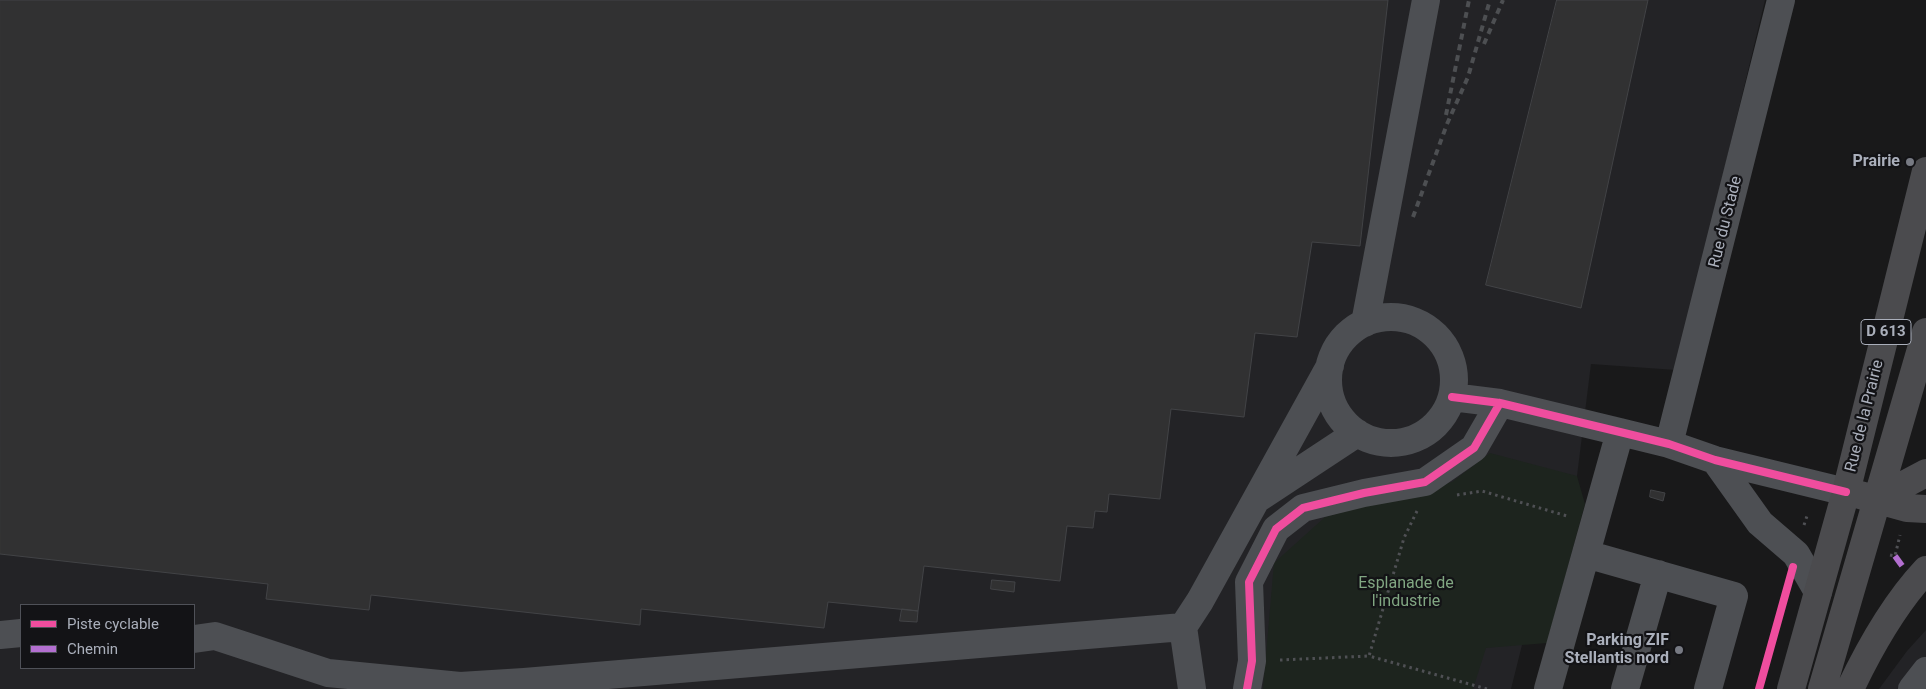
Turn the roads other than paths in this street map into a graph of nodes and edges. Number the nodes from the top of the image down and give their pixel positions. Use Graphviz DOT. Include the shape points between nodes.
graph roads {
  1 [pos="1426,0"];
  2 [pos="1781,0"];
  3 [pos="1926,171"];
  4 [pos="1365,322"];
  5 [pos="1926,332"];
  6 [pos="1330,366"];
  7 [pos="1452,397"];
  8 [pos="1500,403"];
  9 [pos="1620,432"];
  10 [pos="1357,433"];
  11 [pos="1669,444"];
  12 [pos="1716,460"];
  13 [pos="1926,474"];
  14 [pos="1846,492"];
  15 [pos="1878,499"];
  16 [pos="1256,500"];
  17 [pos="1926,509"];
  18 [pos="1586,554"];
  19 [pos="1926,570"];
  20 [pos="1658,574"];
  21 [pos="1818,592"];
  22 [pos="1183,627"];
  23 [pos="20,633"];
  24 [pos="0,635"];
  25 [pos="195,639"];
  26 [pos="1926,671"];
  27 [pos="506,686"];
  28 [pos="1192,689"];
  29 [pos="1247,689"];
  30 [pos="1548,689"];
  31 [pos="1625,689"];
  32 [pos="1708,689"];
  33 [pos="1791,689"];
  34 [pos="1822,689"];
  35 [pos="1850,689"];
  36 [pos="1912,689"];
  1 -- 4 [label="street"];
  2 -- 11 [label="street, Rue du Stade"];
  3 -- 14 [label="main road, Rue de la Prairie / D 613"];
  4 -- 6 [label="street" via="1337,348"];
  4 -- 7 [label="street" via="1405,318 1424,326 1440,339 1450,357 1454,376"];
  5 -- 15 [label="main road, Rue de la Prairie / D 613"];
  6 -- 10 [label="street" via="1328,384 1333,403 1342,420"];
  6 -- 16 [label="street"];
  7 -- 8 [label="street"];
  7 -- 10 [label="street" via="1444,415 1431,429 1414,439 1394,443 1375,441"];
  8 -- 9 [label="street"];
  8 -- 29 [label="street" via="1474,448 1425,482 1303,508 1276,529 1250,582 1252,661"];
  9 -- 11 [label="street"];
  9 -- 18 [label="street"];
  10 -- 16 [label="street"];
  11 -- 12 [label="street"];
  12 -- 14 [label="street"];
  12 -- 21 [label="street" via="1760,524 1796,554"];
  13 -- 15 [label="main road"];
  14 -- 15 [label="main road"];
  14 -- 21 [label="main road, Rue de la Prairie / D 613"];
  15 -- 17 [label="main road" via="1907,508"];
  15 -- 34 [label="main road, Rue de la Prairie / D 613"];
  16 -- 22 [label="street"];
  18 -- 20 [label="street"];
  18 -- 30 [label="street"];
  19 -- 35 [label="main road" via="1905,594 1863,661"];
  20 -- 31 [label="street"];
  20 -- 32 [label="street" via="1734,596"];
  21 -- 33 [label="main road, Rue de la Prairie / D 613"];
  22 -- 27 [label="street"];
  22 -- 28 [label="street"];
  23 -- 24 [label="street"];
  25 -- 27 [label="street" via="215,636 328,673 460,686"];
  26 -- 36 [label="street"];
}
